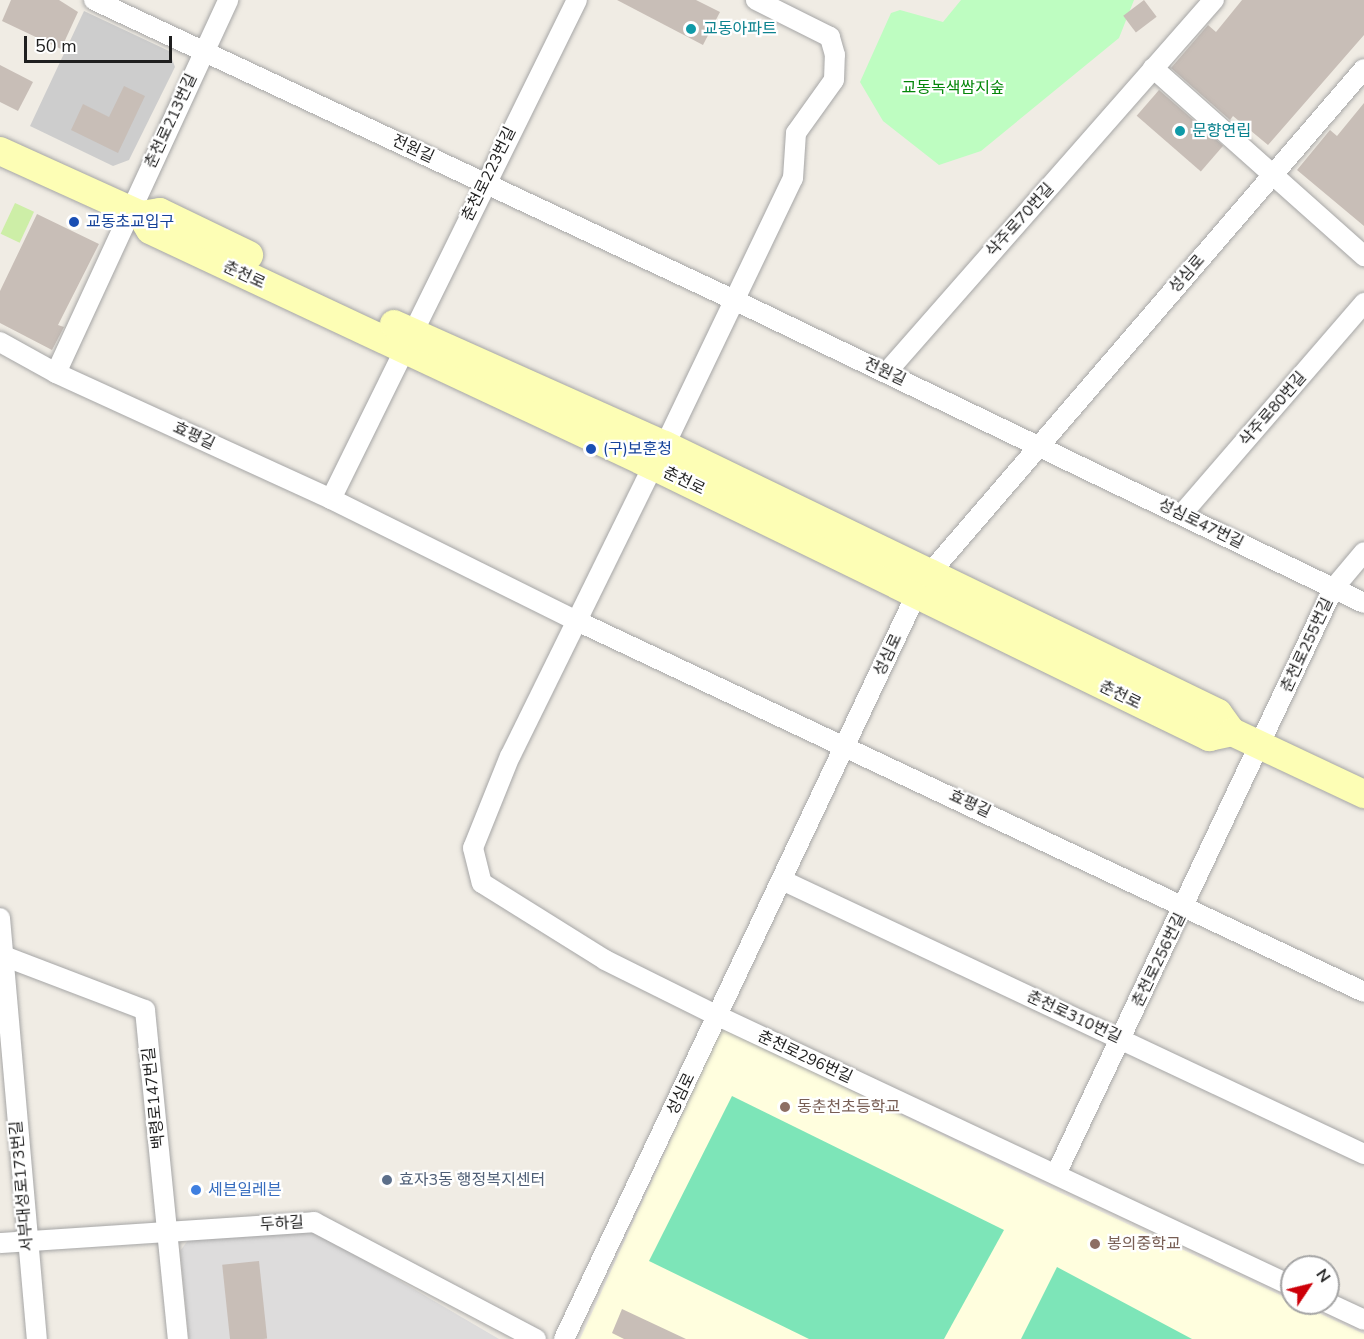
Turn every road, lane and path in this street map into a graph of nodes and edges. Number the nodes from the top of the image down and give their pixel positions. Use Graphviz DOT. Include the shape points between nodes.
graph roads {
  1 [pos="94,0"];
  2 [pos="228,0"];
  3 [pos="577,0"];
  4 [pos="756,0"];
  5 [pos="1214,0"];
  6 [pos="204,50"];
  7 [pos="1153,68"];
  8 [pos="1364,69"];
  9 [pos="0,151"];
  10 [pos="1273,175"];
  11 [pos="484,183"];
  12 [pos="135,213"];
  13 [pos="1364,256"];
  14 [pos="732,299"];
  15 [pos="1364,303"];
  16 [pos="0,342"];
  17 [pos="409,342"];
  18 [pos="56,373"];
  19 [pos="886,373"];
  20 [pos="1038,445"];
  21 [pos="659,455"];
  22 [pos="331,499"];
  23 [pos="1182,514"];
  24 [pos="1364,552"];
  25 [pos="930,573"];
  26 [pos="1333,589"];
  27 [pos="915,597"];
  28 [pos="1364,603"];
  29 [pos="575,620"];
  30 [pos="1232,732"];
  31 [pos="1261,745"];
  32 [pos="846,746"];
  33 [pos="1364,794"];
  34 [pos="784,881"];
  35 [pos="1185,905"];
  36 [pos="0,918"];
  37 [pos="0,925"];
  38 [pos="1,955"];
  39 [pos="1364,992"];
  40 [pos="718,1016"];
  41 [pos="1120,1038"];
  42 [pos="1364,1154"];
  43 [pos="1056,1174"];
  44 [pos="168,1231"];
  45 [pos="27,1242"];
  46 [pos="0,1243"];
  47 [pos="1280,1280"];
  48 [pos="1340,1309"];
  49 [pos="1364,1320"];
  50 [pos="37,1339"];
  51 [pos="178,1339"];
  52 [pos="536,1339"];
  53 [pos="564,1339"];
  1 -- 6 [label="street, 전원길"];
  2 -- 6 [label="street, 춘천로213번길"];
  3 -- 11 [label="street, 춘천로223번길"];
  4 -- 14 [label="street" via="830,37 835,55 834,80 796,133 792,178"];
  5 -- 7 [label="street, 삭주로70번길"];
  6 -- 11 [label="street, 전원길"];
  6 -- 12 [label="street, 춘천로213번길"];
  7 -- 10 [label="street"];
  7 -- 19 [label="street, 삭주로70번길"];
  8 -- 10 [label="street, 성심로"];
  9 -- 12 [label="street, 춘천로"];
  10 -- 13 [label="street"];
  10 -- 20 [label="street, 성심로"];
  11 -- 14 [label="street, 전원길"];
  11 -- 17 [label="street, 춘천로223번길"];
  12 -- 17 [label="street, 춘천로" via="160,212"];
  12 -- 18 [label="street"];
  14 -- 19 [label="street, 전원길"];
  14 -- 21 [label="street"];
  15 -- 23 [label="street, 삭주로80번길"];
  16 -- 18 [label="street, 효평길"];
  17 -- 21 [label="street, 춘천로"];
  17 -- 22 [label="street"];
  18 -- 22 [label="street, 효평길"];
  19 -- 20 [label="street, 전원길"];
  20 -- 23 [label="street, 성심로47번길"];
  20 -- 25 [label="street, 성심로"];
  21 -- 25 [label="street, 춘천로"];
  21 -- 27 [label="street, 춘천로"];
  21 -- 29 [label="street"];
  22 -- 29 [label="street, 효평길"];
  23 -- 26 [label="street, 성심로47번길"];
  24 -- 26 [label="street, 춘천로255번길"];
  25 -- 27 [label="street, 성심로"];
  25 -- 30 [label="street, 춘천로" via="1218,712"];
  26 -- 28 [label="street, 성심로47번길"];
  26 -- 31 [label="street, 춘천로255번길"];
  27 -- 30 [label="street, 춘천로" via="1209,737"];
  27 -- 32 [label="street, 성심로"];
  29 -- 32 [label="street, 효평길"];
  29 -- 40 [label="street, 춘천로296번길" via="510,756 473,848 482,883 605,960"];
  30 -- 31 [label="street, 춘천로"];
  31 -- 33 [label="street, 춘천로"];
  31 -- 35 [label="street, 춘천로256번길"];
  32 -- 34 [label="street, 성심로"];
  32 -- 35 [label="street, 효평길"];
  34 -- 40 [label="street, 성심로"];
  34 -- 41 [label="street, 춘천로310번길"];
  35 -- 39 [label="street, 효평길"];
  35 -- 41 [label="street, 춘천로256번길"];
  36 -- 37 [label="street, 서부대성로173번길"];
  37 -- 38 [label="street, 서부대성로173번길"];
  38 -- 44 [label="street, 백령로147번길" via="145,1010"];
  38 -- 45 [label="street, 서부대성로173번길"];
  40 -- 43 [label="street, 춘천로296번길"];
  40 -- 53 [label="street, 성심로"];
  41 -- 42 [label="street, 춘천로310번길"];
  41 -- 43 [label="street, 춘천로256번길"];
  43 -- 47 [label="street, 춘천로296번길"];
  44 -- 45 [label="street, 두하길"];
  44 -- 51 [label="street, 백령로147번길"];
  44 -- 52 [label="street, 두하길" via="314,1222"];
  45 -- 46 [label="street, 두하길"];
  45 -- 50 [label="street, 서부대성로173번길"];
  48 -- 49 [label="street"];
}
